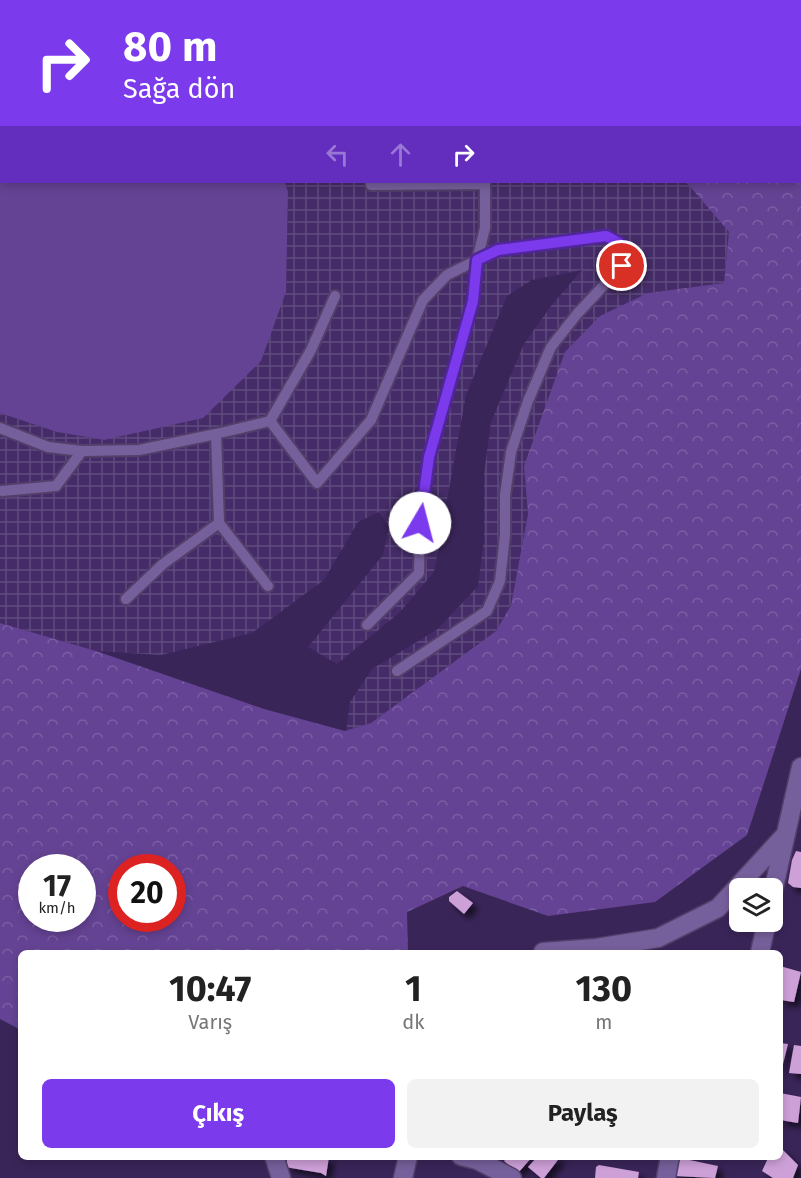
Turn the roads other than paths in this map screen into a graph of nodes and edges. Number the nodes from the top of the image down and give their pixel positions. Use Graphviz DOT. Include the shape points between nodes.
graph roads {
  1 [pos="371,183"];
  2 [pos="485,183"];
  3 [pos="477,260"];
  4 [pos="335,296"];
  5 [pos="270,421"];
  6 [pos="0,428"];
  7 [pos="216,434"];
  8 [pos="82,451"];
  9 [pos="2,491"];
  10 [pos="219,523"];
  11 [pos="268,586"];
  12 [pos="126,599"];
  13 [pos="367,625"];
  14 [pos="397,671"];
  15 [pos="801,767"];
  16 [pos="786,834"];
  17 [pos="776,878"];
  18 [pos="765,932"];
  19 [pos="570,950"];
  20 [pos="760,950"];
  21 [pos="275,1160"];
  22 [pos="407,1160"];
  23 [pos="477,1160"];
  24 [pos="669,1160"];
  25 [pos="281,1178"];
  26 [pos="403,1178"];
  27 [pos="512,1178"];
  28 [pos="666,1178"];
  1 -- 2 [label="lane"];
  2 -- 3 [label="lane" via="485,228"];
  3 -- 5 [label="lane" via="447,274 423,300 371,420 317,483"];
  3 -- 13 [label="lane" via="473,301 429,457 420,523 419,573"];
  3 -- 14 [label="lane" via="498,250 606,236 619,243 626,254 622,266 551,347 528,401 511,452 500,581 487,611"];
  4 -- 5 [label="lane" via="312,350"];
  5 -- 7 [label="lane"];
  6 -- 8 [label="lane" via="48,447"];
  7 -- 8 [label="lane" via="139,450"];
  7 -- 10 [label="lane"];
  8 -- 9 [label="lane" via="56,486"];
  10 -- 11 [label="lane"];
  10 -- 12 [label="lane" via="163,564"];
  15 -- 16 [label="street"];
  16 -- 17 [label="street"];
  16 -- 19 [label="street" via="718,908 658,938"];
  18 -- 20 [label="street"];
  21 -- 25 [label="street"];
  22 -- 26 [label="street"];
  23 -- 27 [label="street"];
  24 -- 28 [label="street"];
}
